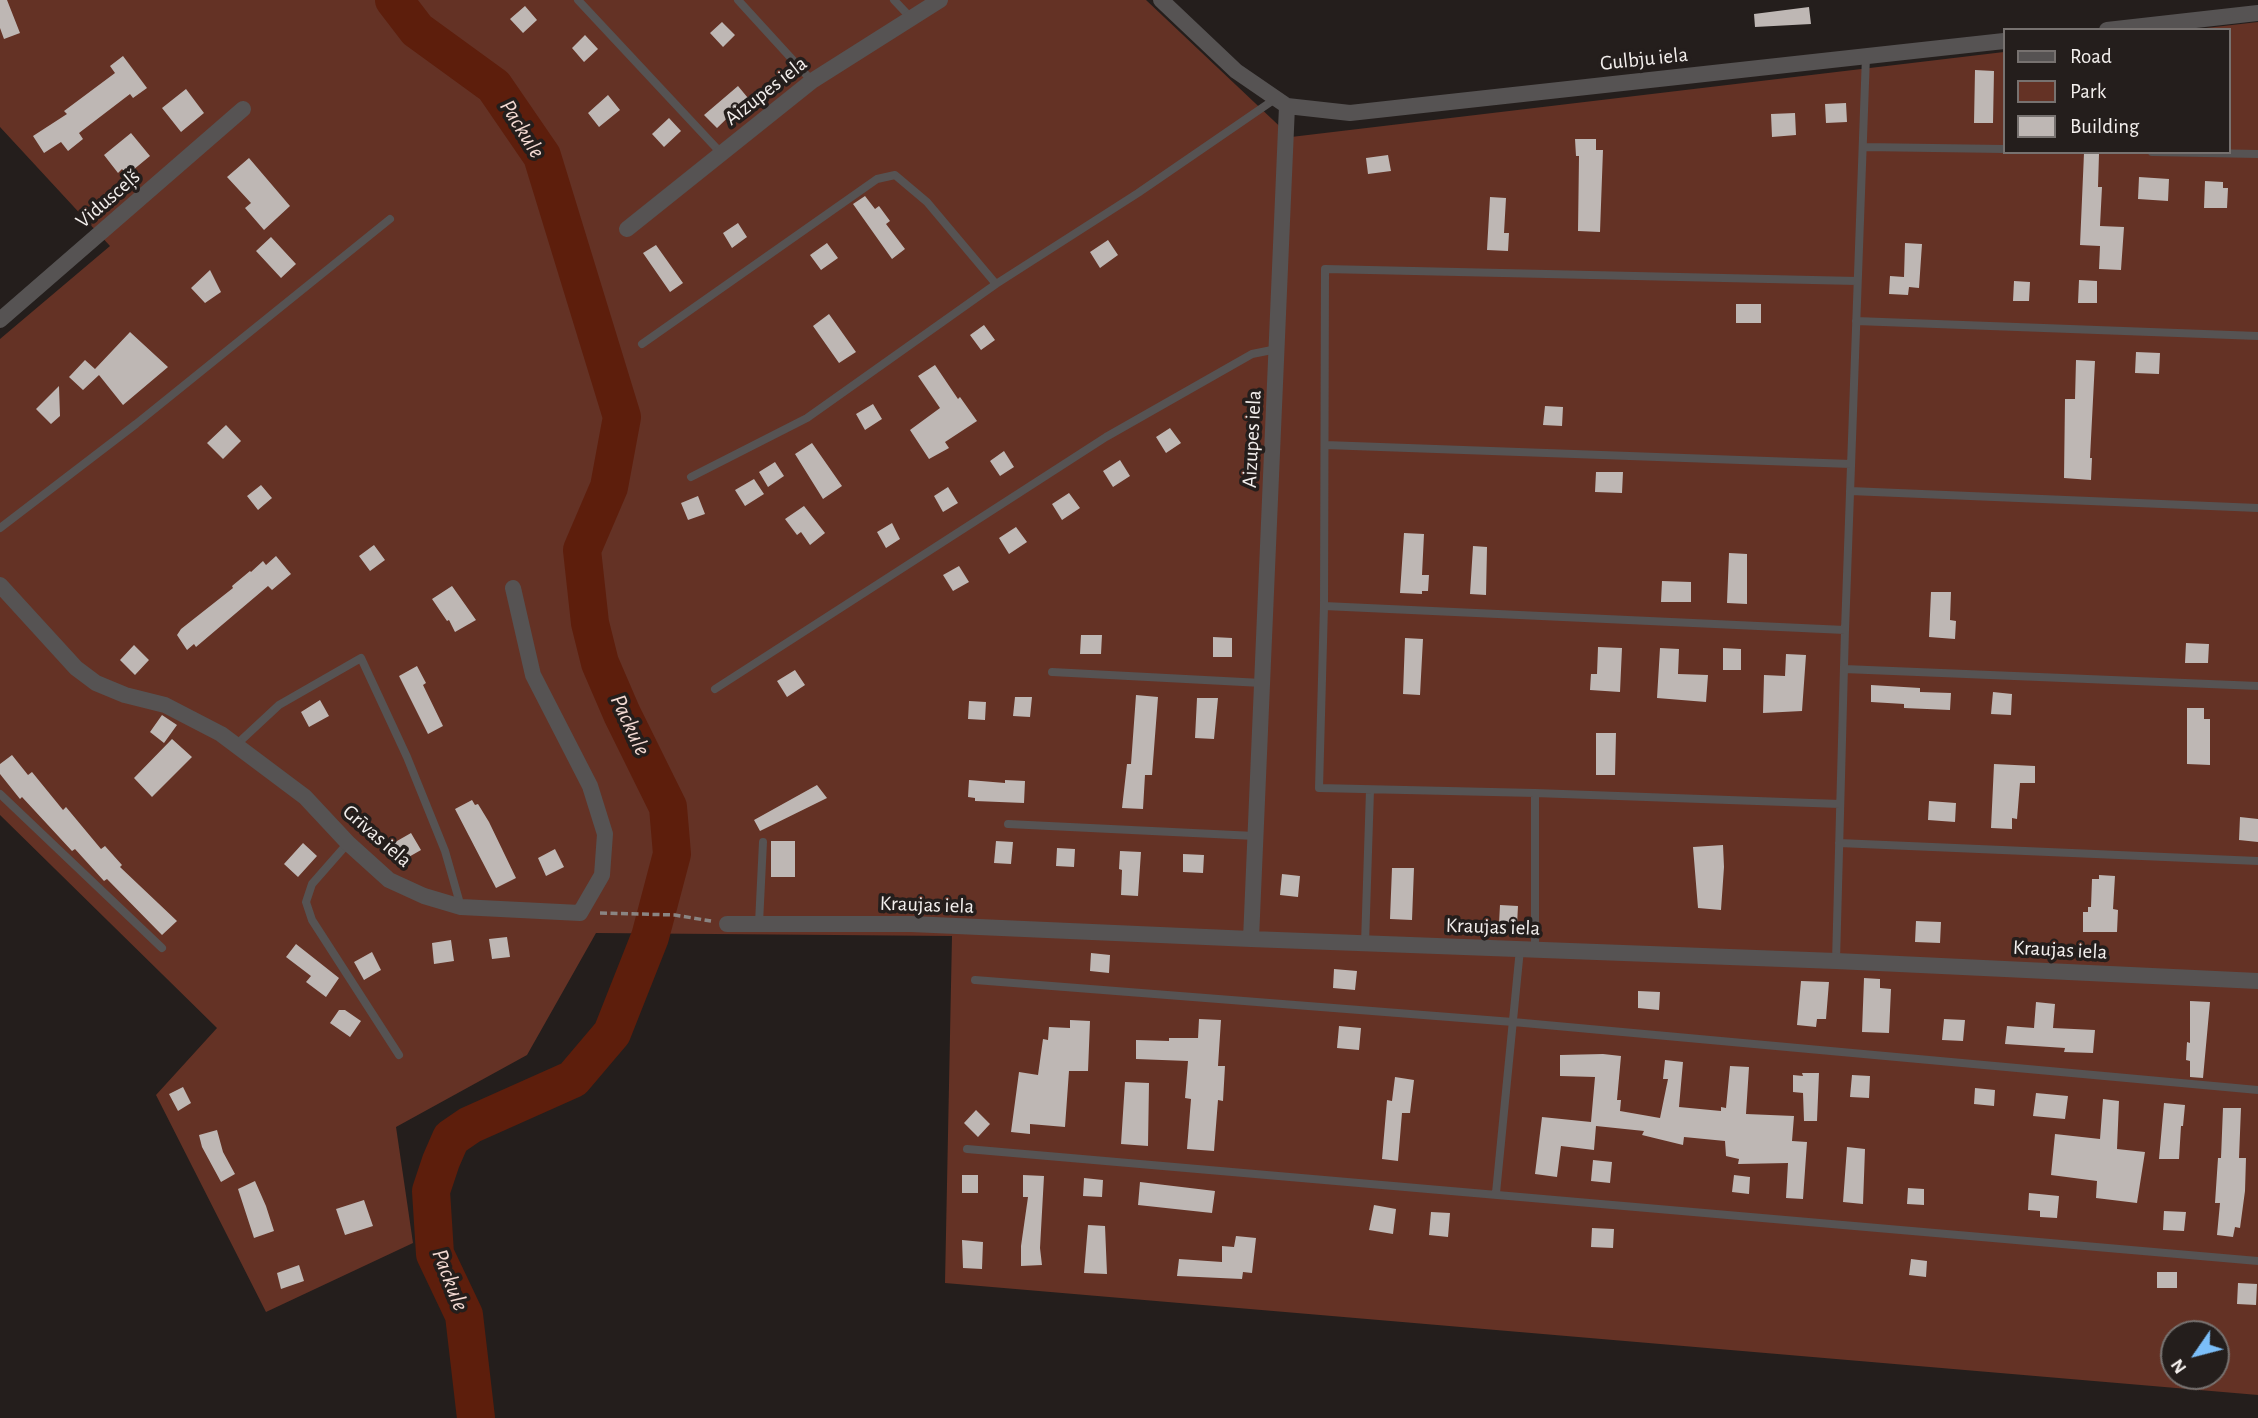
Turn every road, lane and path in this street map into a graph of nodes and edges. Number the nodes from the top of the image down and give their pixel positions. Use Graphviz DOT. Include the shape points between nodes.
graph roads {
  1 [pos="578,0"];
  2 [pos="738,0"];
  3 [pos="894,0"];
  4 [pos="940,0"];
  5 [pos="1161,0"];
  6 [pos="2258,13"];
  7 [pos="911,18"];
  8 [pos="2125,28"];
  9 [pos="2002,41"];
  10 [pos="1866,56"];
  11 [pos="812,80"];
  12 [pos="1282,102"];
  13 [pos="243,109"];
  14 [pos="1863,146"];
  15 [pos="2002,149"];
  16 [pos="721,153"];
  17 [pos="2230,153"];
  18 [pos="2258,154"];
  19 [pos="390,219"];
  20 [pos="627,229"];
  21 [pos="1857,281"];
  22 [pos="996,284"];
  23 [pos="0,320"];
  24 [pos="1856,321"];
  25 [pos="2258,336"];
  26 [pos="642,344"];
  27 [pos="1277,349"];
  28 [pos="1325,445"];
  29 [pos="1851,464"];
  30 [pos="691,477"];
  31 [pos="1850,491"];
  32 [pos="2258,508"];
  33 [pos="0,528"];
  34 [pos="0,585"];
  35 [pos="513,588"];
  36 [pos="1324,606"];
  37 [pos="1844,630"];
  38 [pos="1844,669"];
  39 [pos="1052,672"];
  40 [pos="1262,683"];
  41 [pos="2258,687"];
  42 [pos="715,689"];
  43 [pos="236,746"];
  44 [pos="1370,790"];
  45 [pos="1535,793"];
  46 [pos="0,794"];
  47 [pos="1840,804"];
  48 [pos="1008,824"];
  49 [pos="1255,836"];
  50 [pos="763,842"];
  51 [pos="348,843"];
  52 [pos="1839,844"];
  53 [pos="2258,861"];
  54 [pos="461,907"];
  55 [pos="616,914"];
  56 [pos="727,923"];
  57 [pos="759,923"];
  58 [pos="1251,940"];
  59 [pos="1365,944"];
  60 [pos="162,948"];
  61 [pos="1527,949"];
  62 [pos="1836,961"];
  63 [pos="975,980"];
  64 [pos="2258,981"];
  65 [pos="1513,1022"];
  66 [pos="399,1055"];
  67 [pos="2258,1090"];
  68 [pos="967,1149"];
  69 [pos="1496,1193"];
  70 [pos="2258,1261"];
  1 -- 16 [label="lane"];
  2 -- 11 [label="lane"];
  3 -- 7 [label="lane"];
  4 -- 7 [label="street, Aizupes iela"];
  5 -- 12 [label="street" via="1236,71"];
  6 -- 8 [label="street"];
  7 -- 11 [label="street, Aizupes iela"];
  9 -- 10 [label="street, Gulbju iela"];
  10 -- 12 [label="street, Gulbju iela" via="1350,113"];
  10 -- 14 [label="lane"];
  11 -- 16 [label="street, Aizupes iela"];
  12 -- 22 [label="lane"];
  12 -- 27 [label="street, Aizupes iela"];
  13 -- 23 [label="street, Vidusceļš"];
  14 -- 15 [label="lane"];
  14 -- 21 [label="lane"];
  16 -- 20 [label="street, Aizupes iela"];
  17 -- 18 [label="lane"];
  19 -- 33 [label="lane"];
  21 -- 24 [label="lane"];
  21 -- 28 [label="lane" via="1325,269"];
  22 -- 26 [label="lane" via="927,202 895,175 877,179"];
  22 -- 30 [label="lane" via="807,418"];
  24 -- 25 [label="lane"];
  24 -- 29 [label="lane"];
  27 -- 40 [label="street, Aizupes iela"];
  27 -- 42 [label="lane" via="1252,354 1106,437"];
  28 -- 29 [label="lane"];
  28 -- 36 [label="lane"];
  29 -- 31 [label="lane"];
  31 -- 32 [label="lane"];
  31 -- 37 [label="lane"];
  34 -- 43 [label="street, Grīvas iela" via="76,668 96,683 165,705"];
  35 -- 54 [label="street, Grīvas iela" via="533,675 598,810 605,834 602,875 580,912"];
  36 -- 37 [label="lane"];
  36 -- 44 [label="lane" via="1319,789"];
  37 -- 38 [label="lane"];
  38 -- 41 [label="lane"];
  38 -- 47 [label="lane"];
  39 -- 40 [label="lane"];
  40 -- 49 [label="street, Aizupes iela"];
  43 -- 51 [label="street, Grīvas iela" via="305,797"];
  43 -- 54 [label="lane" via="279,705 361,659 445,851"];
  44 -- 45 [label="lane"];
  44 -- 59 [label="lane"];
  45 -- 47 [label="lane"];
  45 -- 61 [label="lane"];
  46 -- 60 [label="lane"];
  47 -- 52 [label="lane"];
  48 -- 49 [label="lane"];
  49 -- 58 [label="street, Aizupes iela"];
  50 -- 57 [label="lane"];
  51 -- 54 [label="street, Grīvas iela" via="389,880"];
  51 -- 66 [label="lane" via="312,884 306,902 312,920"];
  52 -- 53 [label="lane"];
  52 -- 62 [label="lane"];
  55 -- 56 [label="path" via="675,915"];
  56 -- 57 [label="street, Kraujas iela"];
  57 -- 58 [label="street, Kraujas iela" via="911,924"];
  58 -- 59 [label="street, Kraujas iela"];
  59 -- 61 [label="street, Kraujas iela"];
  61 -- 62 [label="street, Kraujas iela"];
  61 -- 65 [label="lane"];
  62 -- 64 [label="street, Kraujas iela"];
  63 -- 65 [label="lane"];
  65 -- 67 [label="lane"];
  65 -- 69 [label="lane"];
  68 -- 69 [label="lane"];
  69 -- 70 [label="lane"];
}
